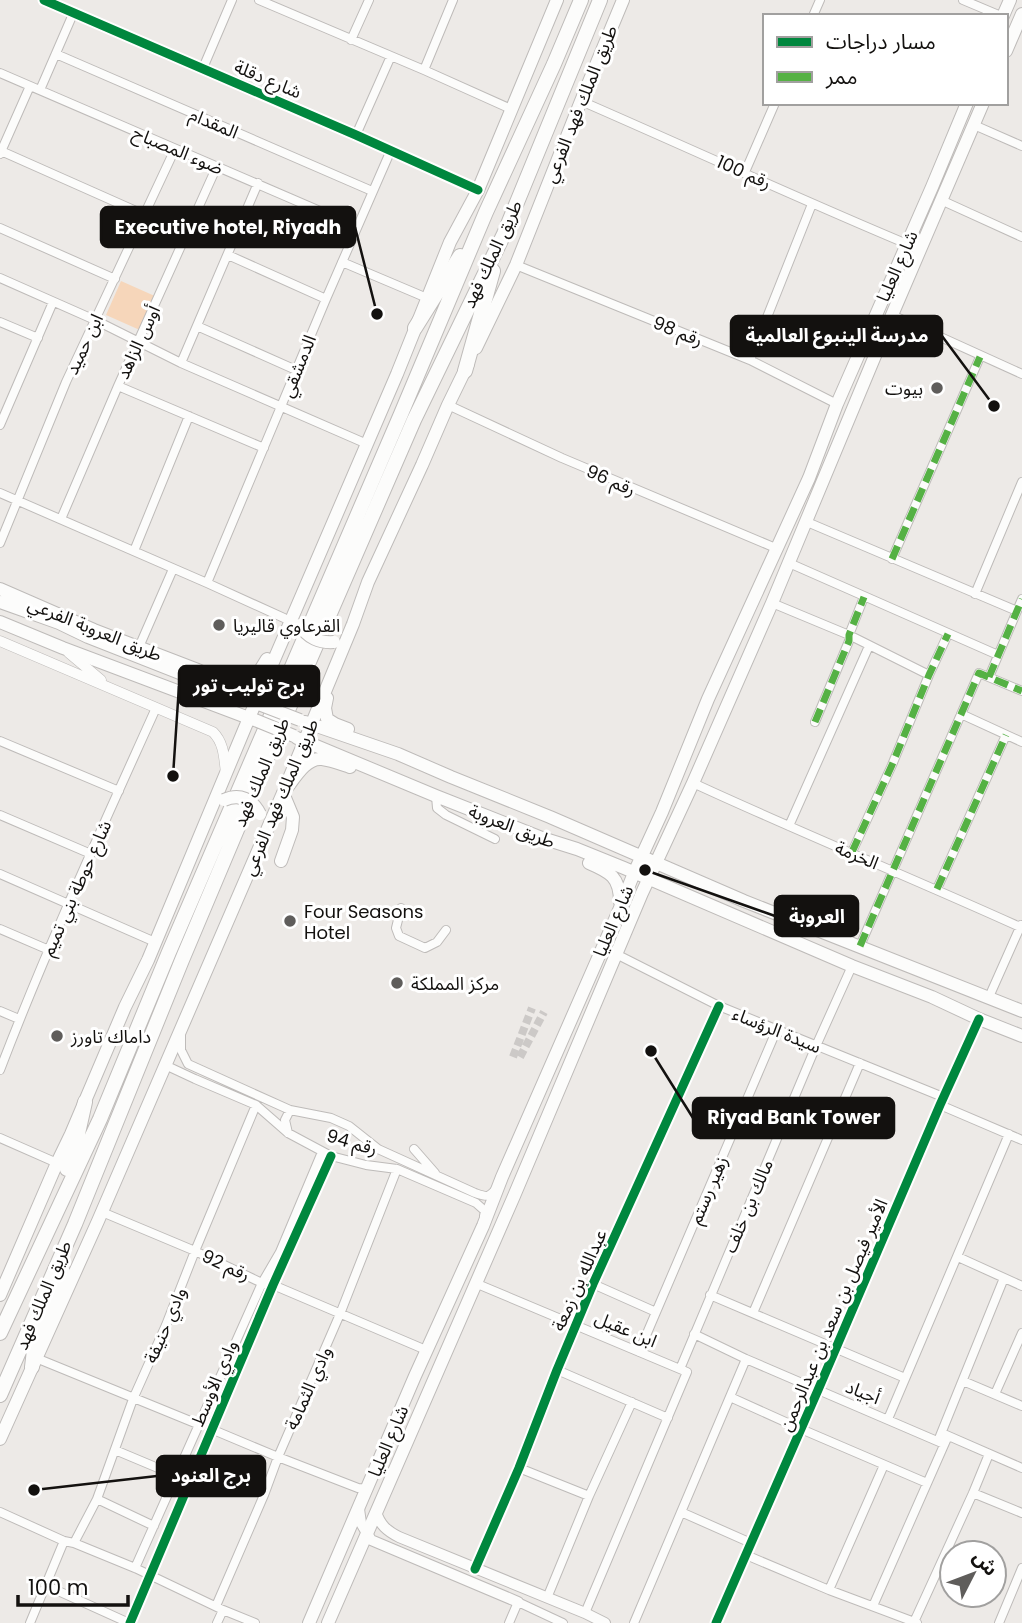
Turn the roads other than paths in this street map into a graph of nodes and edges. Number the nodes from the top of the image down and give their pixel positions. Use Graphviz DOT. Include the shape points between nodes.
graph roads {
  1 [pos="44,0"];
  2 [pos="69,0"];
  3 [pos="232,0"];
  4 [pos="259,0"];
  5 [pos="369,0"];
  6 [pos="453,0"];
  7 [pos="557,0"];
  8 [pos="579,0"];
  9 [pos="600,0"];
  10 [pos="623,0"];
  11 [pos="963,0"];
  12 [pos="280,4"];
  13 [pos="69,12"];
  14 [pos="997,14"];
  15 [pos="1022,14"];
  16 [pos="351,40"];
  17 [pos="1008,46"];
  18 [pos="56,54"];
  19 [pos="391,56"];
  20 [pos="203,68"];
  21 [pos="424,70"];
  22 [pos="0,73"];
  23 [pos="30,86"];
  24 [pos="40,90"];
  25 [pos="581,101"];
  26 [pos="774,105"];
  27 [pos="966,105"];
  28 [pos="982,105"];
  29 [pos="511,109"];
  30 [pos="974,125"];
  31 [pos="356,135"];
  32 [pos="1022,146"];
  33 [pos="175,149"];
  34 [pos="391,150"];
  35 [pos="1,153"];
  36 [pos="217,166"];
  37 [pos="745,172"];
  38 [pos="258,183"];
  39 [pos="948,186"];
  40 [pos="932,187"];
  41 [pos="478,190"];
  42 [pos="372,191"];
  43 [pos="943,201"];
  44 [pos="812,204"];
  45 [pos="486,212"];
  46 [pos="145,215"];
  47 [pos="357,227"];
  48 [pos="0,228"];
  49 [pos="504,234"];
  50 [pos="1022,237"];
  51 [pos="906,244"];
  52 [pos="228,255"];
  53 [pos="342,262"];
  54 [pos="516,265"];
  55 [pos="0,278"];
  56 [pos="115,279"];
  57 [pos="427,298"];
  58 [pos="326,299"];
  59 [pos="53,302"];
  60 [pos="892,315"];
  61 [pos="95,320"];
  62 [pos="0,322"];
  63 [pos="197,326"];
  64 [pos="415,328"];
  65 [pos="38,338"];
  66 [pos="139,342"];
  67 [pos="980,356"];
  68 [pos="750,360"];
  69 [pos="181,363"];
  70 [pos="296,370"];
  71 [pos="465,371"];
  72 [pos="1022,374"];
  73 [pos="118,386"];
  74 [pos="448,404"];
  75 [pos="837,404"];
  76 [pos="281,407"];
  77 [pos="3,410"];
  78 [pos="189,416"];
  79 [pos="0,425"];
  80 [pos="367,444"];
  81 [pos="264,448"];
  82 [pos="823,481"];
  83 [pos="1022,482"];
  84 [pos="0,493"];
  85 [pos="17,501"];
  86 [pos="797,506"];
  87 [pos="61,519"];
  88 [pos="807,522"];
  89 [pos="0,543"];
  90 [pos="778,550"];
  91 [pos="134,551"];
  92 [pos="318,556"];
  93 [pos="892,559"];
  94 [pos="789,563"];
  95 [pos="173,569"];
  96 [pos="368,582"];
  97 [pos="207,583"];
  98 [pos="0,589"];
  99 [pos="975,594"];
  100 [pos="864,597"];
  101 [pos="1022,599"];
  102 [pos="25,600"];
  103 [pos="0,602"];
  104 [pos="772,603"];
  105 [pos="1017,611"];
  106 [pos="284,618"];
  107 [pos="0,622"];
  108 [pos="59,623"];
  109 [pos="849,635"];
  110 [pos="948,635"];
  111 [pos="0,641"];
  112 [pos="869,646"];
  113 [pos="139,647"];
  114 [pos="63,648"];
  115 [pos="998,655"];
  116 [pos="929,675"];
  117 [pos="989,677"];
  118 [pos="330,680"];
  119 [pos="209,684"];
  120 [pos="223,684"];
  121 [pos="109,687"];
  122 [pos="1022,691"];
  123 [pos="243,697"];
  124 [pos="259,704"];
  125 [pos="156,708"];
  126 [pos="961,714"];
  127 [pos="252,719"];
  128 [pos="815,722"];
  129 [pos="306,723"];
  130 [pos="1006,735"];
  131 [pos="299,738"];
  132 [pos="0,741"];
  133 [pos="1022,742"];
  134 [pos="398,754"];
  135 [pos="226,773"];
  136 [pos="388,775"];
  137 [pos="693,783"];
  138 [pos="119,791"];
  139 [pos="283,793"];
  140 [pos="436,796"];
  141 [pos="0,815"];
  142 [pos="207,819"];
  143 [pos="789,827"];
  144 [pos="542,838"];
  145 [pos="495,839"];
  146 [pos="261,844"];
  147 [pos="852,852"];
  148 [pos="91,855"];
  149 [pos="642,856"];
  150 [pos="281,861"];
  151 [pos="656,863"];
  152 [pos="893,870"];
  153 [pos="634,873"];
  154 [pos="0,874"];
  155 [pos="648,879"];
  156 [pos="937,889"];
  157 [pos="68,904"];
  158 [pos="401,908"];
  159 [pos="621,908"];
  160 [pos="1021,924"];
  161 [pos="0,929"];
  162 [pos="446,930"];
  163 [pos="155,942"];
  164 [pos="860,946"];
  165 [pos="50,950"];
  166 [pos="616,954"];
  167 [pos="852,966"];
  168 [pos="989,997"];
  169 [pos="719,1006"];
  170 [pos="0,1011"];
  171 [pos="1022,1011"];
  172 [pos="19,1019"];
  173 [pos="979,1019"];
  174 [pos="777,1029"];
  175 [pos="181,1032"];
  176 [pos="1022,1035"];
  177 [pos="817,1046"];
  178 [pos="860,1063"];
  179 [pos="165,1065"];
  180 [pos="0,1070"];
  181 [pos="195,1079"];
  182 [pos="233,1085"];
  183 [pos="941,1101"];
  184 [pos="85,1102"];
  185 [pos="256,1105"];
  186 [pos="290,1110"];
  187 [pos="288,1133"];
  188 [pos="1009,1134"];
  189 [pos="0,1139"];
  190 [pos="1022,1140"];
  191 [pos="374,1145"];
  192 [pos="414,1149"];
  193 [pos="322,1152"];
  194 [pos="331,1156"];
  195 [pos="57,1163"];
  196 [pos="366,1165"];
  197 [pos="397,1169"];
  198 [pos="436,1176"];
  199 [pos="498,1187"];
  200 [pos="59,1204"];
  201 [pos="102,1212"];
  202 [pos="483,1226"];
  203 [pos="497,1233"];
  204 [pos="69,1236"];
  205 [pos="195,1251"];
  206 [pos="958,1257"];
  207 [pos="1004,1278"];
  208 [pos="262,1283"];
  209 [pos="475,1283"];
  210 [pos="593,1284"];
  211 [pos="272,1285"];
  212 [pos="1022,1286"];
  213 [pos="1,1290"];
  214 [pos="710,1295"];
  215 [pos="656,1312"];
  216 [pos="753,1313"];
  217 [pos="340,1314"];
  218 [pos="576,1325"];
  219 [pos="0,1333"];
  220 [pos="1022,1333"];
  221 [pos="694,1334"];
  222 [pos="836,1348"];
  223 [pos="426,1350"];
  224 [pos="639,1352"];
  225 [pos="746,1359"];
  226 [pos="34,1362"];
  227 [pos="557,1370"];
  228 [pos="683,1371"];
  229 [pos="905,1378"];
  230 [pos="963,1381"];
  231 [pos="818,1390"];
  232 [pos="995,1394"];
  233 [pos="0,1395"];
  234 [pos="730,1397"];
  235 [pos="133,1399"];
  236 [pos="632,1402"];
  237 [pos="1022,1406"];
  238 [pos="668,1418"];
  239 [pos="888,1419"];
  240 [pos="200,1425"];
  241 [pos="211,1429"];
  242 [pos="801,1429"];
  243 [pos="943,1438"];
  244 [pos="0,1439"];
  245 [pos="115,1450"];
  246 [pos="989,1454"];
  247 [pos="278,1457"];
  248 [pos="884,1465"];
  249 [pos="519,1468"];
  250 [pos="1022,1468"];
  251 [pos="177,1476"];
  252 [pos="927,1483"];
  253 [pos="368,1489"];
  254 [pos="973,1493"];
  255 [pos="589,1496"];
  256 [pos="97,1499"];
  257 [pos="359,1509"];
  258 [pos="0,1512"];
  259 [pos="376,1512"];
  260 [pos="681,1512"];
  261 [pos="1022,1513"];
  262 [pos="154,1526"];
  263 [pos="367,1533"];
  264 [pos="399,1537"];
  265 [pos="64,1541"];
  266 [pos="751,1543"];
  267 [pos="74,1544"];
  268 [pos="393,1549"];
  269 [pos="746,1555"];
  270 [pos="135,1568"];
  271 [pos="1022,1568"];
  272 [pos="475,1569"];
  273 [pos="149,1574"];
  274 [pos="45,1585"];
  275 [pos="829,1590"];
  276 [pos="547,1598"];
  277 [pos="518,1602"];
  278 [pos="873,1606"];
  279 [pos="219,1608"];
  280 [pos="585,1613"];
  281 [pos="30,1623"];
  282 [pos="130,1623"];
  283 [pos="217,1623"];
  284 [pos="255,1623"];
  285 [pos="309,1623"];
  286 [pos="328,1623"];
  287 [pos="509,1623"];
  288 [pos="563,1623"];
  289 [pos="605,1623"];
  290 [pos="634,1623"];
  291 [pos="716,1623"];
  292 [pos="916,1623"];
  293 [pos="999,1623"];
  1 -- 13 [label="street, شارع دقلة"];
  2 -- 13 [label="street"];
  3 -- 20 [label="street"];
  4 -- 12 [label="street"];
  5 -- 16 [label="street"];
  6 -- 21 [label="street"];
  7 -- 29 [label="main road"];
  8 -- 45 [label="highway, طريق الملك فهد"];
  9 -- 49 [label="highway, طريق الملك فهد"];
  10 -- 25 [label="main road, طريق الملك فهد الفرعي"];
  11 -- 14 [label="street"];
  12 -- 16 [label="street"];
  13 -- 18 [label="street"];
  13 -- 20 [label="street, شارع دقلة"];
  15 -- 17 [label="main road"];
  16 -- 19 [label="street"];
  18 -- 24 [label="street"];
  18 -- 42 [label="street, المقدام"];
  19 -- 21 [label="street"];
  19 -- 31 [label="street"];
  20 -- 31 [label="street, شارع دقلة"];
  21 -- 29 [label="street"];
  22 -- 23 [label="street, ضوء المصباح"];
  23 -- 24 [label="street, ضوء المصباح"];
  23 -- 35 [label="street"];
  24 -- 33 [label="street, ضوء المصباح"];
  25 -- 37 [label="street, رقم 100"];
  25 -- 54 [label="main road, طريق الملك فهد الفرعي"];
  26 -- 37 [label="street"];
  27 -- 40 [label="main road, شارع العليا"];
  28 -- 30 [label="main road, شارع العليا"];
  29 -- 41 [label="main road"];
  30 -- 32 [label="street"];
  30 -- 39 [label="main road, شارع العليا"];
  31 -- 34 [label="street, شارع دقلة"];
  33 -- 36 [label="street, ضوء المصباح"];
  33 -- 46 [label="street, ابن حميد"];
  34 -- 41 [label="street, شارع دقلة"];
  34 -- 42 [label="street, الدمشقي"];
  35 -- 46 [label="street"];
  36 -- 38 [label="street, ضوء المصباح"];
  36 -- 66 [label="street, أوس الزاهد"];
  37 -- 44 [label="street, رقم 100"];
  38 -- 47 [label="street, ضوء المصباح"];
  38 -- 52 [label="street"];
  39 -- 40 [label="main road" via="951,165"];
  39 -- 43 [label="main road, شارع العليا"];
  40 -- 51 [label="main road, شارع العليا"];
  41 -- 57 [label="main road"];
  42 -- 47 [label="street, الدمشقي"];
  43 -- 50 [label="street"];
  43 -- 60 [label="main road, شارع العليا"];
  44 -- 51 [label="street, رقم 100"];
  44 -- 68 [label="street"];
  45 -- 64 [label="highway"];
  45 -- 200 [label="highway, طريق الملك فهد" via="100,1119"];
  46 -- 56 [label="street, ابن حميد"];
  47 -- 53 [label="street, الدمشقي"];
  48 -- 56 [label="street"];
  49 -- 71 [label="highway"];
  49 -- 204 [label="highway, طريق الملك فهد" via="414,420 348,571"];
  51 -- 75 [label="main road, شارع العليا"];
  52 -- 58 [label="street"];
  52 -- 63 [label="street"];
  53 -- 57 [label="street"];
  53 -- 58 [label="street, الدمشقي"];
  54 -- 68 [label="street, رقم 98"];
  54 -- 71 [label="main road, طريق الملك فهد الفرعي"];
  55 -- 59 [label="street"];
  56 -- 61 [label="street, ابن حميد"];
  57 -- 64 [label="main road"];
  58 -- 70 [label="street, الدمشقي"];
  59 -- 61 [label="street"];
  59 -- 65 [label="street"];
  60 -- 67 [label="street"];
  60 -- 82 [label="main road, شارع العليا"];
  61 -- 66 [label="street"];
  61 -- 85 [label="street, ابن حميد"];
  62 -- 65 [label="street"];
  63 -- 69 [label="street"];
  63 -- 70 [label="street"];
  64 -- 80 [label="main road"];
  65 -- 77 [label="street"];
  66 -- 69 [label="street"];
  66 -- 73 [label="street, أوس الزاهد"];
  67 -- 72 [label="street"];
  67 -- 93 [label="street"];
  68 -- 75 [label="street, رقم 98"];
  69 -- 76 [label="street"];
  70 -- 76 [label="street, الدمشقي"];
  71 -- 74 [label="main road, طريق الملك فهد الفرعي"];
  73 -- 78 [label="street"];
  73 -- 87 [label="street, أوس الزاهد"];
  74 -- 90 [label="street, رقم 96"];
  74 -- 96 [label="main road, طريق الملك فهد الفرعي"];
  75 -- 86 [label="main road, شارع العليا"];
  76 -- 80 [label="street"];
  76 -- 81 [label="street, الدمشقي"];
  77 -- 79 [label="street"];
  78 -- 81 [label="street"];
  78 -- 91 [label="street"];
  80 -- 92 [label="main road"];
  81 -- 97 [label="street, الدمشقي"];
  82 -- 86 [label="main road" via="808,517 799,522"];
  82 -- 88 [label="main road, شارع العليا"];
  83 -- 99 [label="street"];
  84 -- 85 [label="street"];
  85 -- 87 [label="street"];
  85 -- 89 [label="street, ابن حميد"];
  86 -- 90 [label="main road, شارع العليا"];
  87 -- 91 [label="street"];
  88 -- 93 [label="street"];
  88 -- 94 [label="main road, شارع العليا"];
  90 -- 149 [label="main road, شارع العليا"];
  91 -- 95 [label="street"];
  92 -- 96 [label="main road, bridge" via="297,610 303,631 316,640 339,639"];
  92 -- 106 [label="main road"];
  92 -- 124 [label="main road"];
  93 -- 99 [label="street"];
  94 -- 100 [label="street"];
  94 -- 104 [label="main road, شارع العليا"];
  95 -- 97 [label="street"];
  95 -- 113 [label="street"];
  96 -- 118 [label="main road, طريق الملك فهد الفرعي"];
  97 -- 106 [label="street"];
  98 -- 102 [label="main road, طريق العروبة الفرعي"];
  99 -- 105 [label="street"];
  100 -- 109 [label="street"];
  100 -- 110 [label="street"];
  101 -- 105 [label="street"];
  102 -- 108 [label="main road"];
  102 -- 113 [label="main road, طريق العروبة الفرعي"];
  103 -- 108 [label="main road, طريق العروبة"];
  104 -- 109 [label="street"];
  104 -- 137 [label="main road, شارع العليا"];
  105 -- 115 [label="street"];
  106 -- 120 [label="main road" via="267,662 256,677 242,686"];
  107 -- 114 [label="main road, طريق العروبة"];
  108 -- 119 [label="main road, طريق العروبة"];
  109 -- 112 [label="street"];
  109 -- 128 [label="street"];
  110 -- 115 [label="street"];
  110 -- 116 [label="street"];
  111 -- 121 [label="street"];
  112 -- 116 [label="street"];
  112 -- 143 [label="street"];
  113 -- 120 [label="main road, طريق العروبة الفرعي"];
  114 -- 121 [label="street"];
  114 -- 127 [label="main road, طريق العروبة"];
  115 -- 117 [label="street"];
  116 -- 147 [label="street"];
  117 -- 122 [label="street"];
  117 -- 126 [label="street" via="979,673"];
  118 -- 129 [label="main road, طريق الملك فهد الفرعي"];
  118 -- 134 [label="main road" via="327,719"];
  119 -- 120 [label="main road"];
  119 -- 123 [label="main road, طريق العروبة"];
  120 -- 123 [label="main road, طريق العروبة الفرعي"];
  121 -- 125 [label="street"];
  123 -- 124 [label="main road, طريق العروبة"];
  124 -- 127 [label="main road"];
  124 -- 129 [label="main road, طريق العروبة, bridge"];
  125 -- 135 [label="street" via="213,732 220,739"];
  125 -- 138 [label="street, شارع حوطة بني تميم"];
  126 -- 130 [label="street"];
  126 -- 152 [label="street"];
  127 -- 131 [label="main road, طريق العروبة, bridge"];
  127 -- 135 [label="main road"];
  129 -- 131 [label="main road, طريق الملك فهد الفرعي"];
  129 -- 134 [label="main road, طريق العروبة"];
  130 -- 133 [label="street"];
  130 -- 156 [label="street"];
  131 -- 136 [label="main road, طريق العروبة"];
  131 -- 139 [label="main road, طريق الملك فهد الفرعي"];
  132 -- 138 [label="street"];
  134 -- 149 [label="main road, طريق العروبة"];
  135 -- 142 [label="main road"];
  136 -- 139 [label="main road" via="319,758 305,766"];
  136 -- 140 [label="main road, طريق العروبة"];
  137 -- 143 [label="street, الخرمة"];
  137 -- 151 [label="main road, شارع العليا"];
  138 -- 148 [label="street, شارع حوطة بني تميم"];
  139 -- 146 [label="main road, طريق الملك فهد الفرعي"];
  139 -- 150 [label="main road" via="293,817"];
  140 -- 144 [label="main road, طريق العروبة"];
  140 -- 145 [label="street" via="437,807 446,816"];
  141 -- 148 [label="street"];
  142 -- 146 [label="main road, bridge" via="223,800 244,798 260,814"];
  142 -- 163 [label="main road"];
  143 -- 147 [label="street, الخرمة"];
  144 -- 153 [label="main road, طريق العروبة"];
  144 -- 159 [label="main road" via="612,875"];
  146 -- 175 [label="main road, طريق الملك فهد الفرعي"];
  147 -- 152 [label="street, الخرمة"];
  148 -- 157 [label="street, شارع حوطة بني تميم"];
  149 -- 151 [label="main road, طريق العروبة"];
  149 -- 153 [label="main road, شارع العليا"];
  151 -- 155 [label="main road, شارع العليا"];
  151 -- 164 [label="main road, طريق العروبة"];
  152 -- 156 [label="street, الخرمة"];
  152 -- 164 [label="street"];
  153 -- 155 [label="main road, طريق العروبة"];
  153 -- 159 [label="main road, شارع العليا"];
  154 -- 157 [label="street"];
  155 -- 166 [label="main road, شارع العليا"];
  155 -- 167 [label="main road, طريق العروبة"];
  156 -- 160 [label="street, الخرمة"];
  157 -- 163 [label="street"];
  157 -- 165 [label="street, شارع حوطة بني تميم"];
  158 -- 162 [label="street" via="396,928 399,936 425,947 437,942"];
  159 -- 199 [label="main road, شارع العليا"];
  160 -- 168 [label="street"];
  161 -- 165 [label="street"];
  163 -- 184 [label="main road"];
  164 -- 168 [label="main road, طريق العروبة"];
  165 -- 172 [label="street, شارع حوطة بني تميم"];
  166 -- 169 [label="street, سيدة الرؤساء"];
  166 -- 203 [label="main road, شارع العليا"];
  167 -- 173 [label="main road, طريق العروبة"];
  167 -- 177 [label="street, مالك بن خلف"];
  168 -- 171 [label="main road, طريق العروبة"];
  169 -- 174 [label="street, سيدة الرؤساء"];
  169 -- 210 [label="street, عبدالله بن زمعة"];
  170 -- 172 [label="street"];
  172 -- 180 [label="street, شارع حوطة بني تميم"];
  173 -- 176 [label="main road, طريق العروبة"];
  173 -- 183 [label="street, الأمير فيصل بن سعد بن عبدالرحمن"];
  174 -- 177 [label="street, سيدة الرؤساء"];
  174 -- 215 [label="street, زهير رستم"];
  175 -- 179 [label="main road, طريق الملك فهد الفرعي"];
  175 -- 182 [label="street, رقم 94" via="181,1051 188,1064"];
  177 -- 178 [label="street, سيدة الرؤساء"];
  177 -- 214 [label="street, مالك بن خلف"];
  178 -- 183 [label="street, سيدة الرؤساء"];
  178 -- 216 [label="street"];
  179 -- 181 [label="street, رقم 94"];
  179 -- 201 [label="main road, طريق الملك فهد الفرعي"];
  181 -- 182 [label="street"];
  181 -- 185 [label="street, رقم 94"];
  182 -- 186 [label="street, رقم 94"];
  183 -- 188 [label="street, سيدة الرؤساء"];
  183 -- 222 [label="street, الأمير فيصل بن سعد بن عبدالرحمن"];
  184 -- 195 [label="main road"];
  184 -- 200 [label="highway"];
  185 -- 187 [label="street, رقم 94"];
  185 -- 205 [label="street, وادي حنيفة"];
  186 -- 187 [label="street" via="285,1120"];
  186 -- 191 [label="street, رقم 94" via="331,1118"];
  187 -- 193 [label="street, رقم 94"];
  188 -- 190 [label="street, سيدة الرؤساء"];
  188 -- 206 [label="street"];
  189 -- 195 [label="street"];
  191 -- 196 [label="street" via="373,1160"];
  191 -- 198 [label="street, رقم 94"];
  192 -- 198 [label="street"];
  193 -- 194 [label="street, رقم 94"];
  193 -- 208 [label="street, وادي الأوسط"];
  194 -- 196 [label="street, رقم 94"];
  194 -- 211 [label="street, وادي الأوسط"];
  195 -- 213 [label="main road"];
  196 -- 197 [label="street, رقم 94"];
  197 -- 202 [label="street, رقم 94" via="476,1203 485,1211"];
  197 -- 217 [label="street, وادي الثمامة"];
  198 -- 199 [label="street, رقم 94" via="485,1197"];
  199 -- 202 [label="main road, شارع العليا"];
  200 -- 219 [label="highway, طريق الملك فهد"];
  201 -- 205 [label="street, رقم 92"];
  201 -- 226 [label="main road, طريق الملك فهد الفرعي"];
  202 -- 203 [label="main road" via="493,1217"];
  202 -- 223 [label="main road, شارع العليا"];
  203 -- 209 [label="main road, شارع العليا"];
  204 -- 226 [label="highway" via="70,1255 35,1342"];
  204 -- 233 [label="highway, طريق الملك فهد"];
  205 -- 208 [label="street, رقم 92"];
  205 -- 235 [label="street, وادي حنيفة"];
  206 -- 207 [label="street"];
  206 -- 229 [label="street"];
  207 -- 212 [label="street"];
  207 -- 230 [label="street"];
  208 -- 211 [label="street, رقم 92"];
  208 -- 240 [label="street, وادي الأوسط"];
  209 -- 218 [label="street, ابن عقيل"];
  209 -- 259 [label="main road, شارع العليا"];
  210 -- 215 [label="street"];
  210 -- 218 [label="street, عبدالله بن زمعة"];
  211 -- 217 [label="street, رقم 92"];
  211 -- 241 [label="street, وادي الأوسط"];
  214 -- 216 [label="street"];
  214 -- 221 [label="street, مالك بن خلف"];
  215 -- 224 [label="street, زهير رستم"];
  216 -- 222 [label="street"];
  217 -- 223 [label="street, رقم 92"];
  217 -- 247 [label="street, وادي الثمامة"];
  218 -- 224 [label="street, ابن عقيل"];
  218 -- 227 [label="street, عبدالله بن زمعة"];
  220 -- 232 [label="street"];
  221 -- 225 [label="street, أجياد"];
  221 -- 228 [label="street, مالك بن خلف"];
  222 -- 229 [label="street"];
  222 -- 231 [label="street, الأمير فيصل بن سعد بن عبدالرحمن"];
  223 -- 253 [label="main road, شارع العليا"];
  224 -- 228 [label="street, ابن عقيل"];
  225 -- 231 [label="street, أجياد"];
  225 -- 234 [label="street"];
  226 -- 235 [label="street"];
  226 -- 244 [label="main road, طريق الملك فهد الفرعي"];
  227 -- 236 [label="street"];
  227 -- 249 [label="street, عبدالله بن زمعة"];
  228 -- 238 [label="street, مالك بن خلف"];
  229 -- 239 [label="street"];
  230 -- 232 [label="street"];
  230 -- 243 [label="street"];
  231 -- 239 [label="street, أجياد"];
  231 -- 242 [label="street, الأمير فيصل بن سعد بن عبدالرحمن"];
  232 -- 237 [label="street"];
  234 -- 242 [label="street"];
  234 -- 260 [label="street"];
  235 -- 240 [label="street"];
  235 -- 245 [label="street, وادي حنيفة"];
  236 -- 238 [label="street"];
  236 -- 255 [label="street"];
  238 -- 280 [label="street, مالك بن خلف"];
  239 -- 243 [label="street, أجياد"];
  240 -- 251 [label="street, وادي الأوسط"];
  241 -- 247 [label="street"];
  241 -- 273 [label="street, وادي الأوسط"];
  242 -- 248 [label="street"];
  242 -- 266 [label="street, الأمير فيصل بن سعد بن عبدالرحمن"];
  243 -- 246 [label="street, أجياد"];
  243 -- 252 [label="street"];
  245 -- 251 [label="street"];
  245 -- 256 [label="street, وادي حنيفة"];
  246 -- 250 [label="street, أجياد"];
  246 -- 254 [label="street"];
  247 -- 253 [label="street"];
  247 -- 279 [label="street, وادي الثمامة"];
  248 -- 252 [label="street"];
  248 -- 275 [label="street"];
  249 -- 255 [label="street"];
  249 -- 272 [label="street, عبدالله بن زمعة"];
  251 -- 262 [label="street, وادي الأوسط"];
  252 -- 278 [label="street"];
  253 -- 257 [label="main road, شارع العليا"];
  254 -- 261 [label="street"];
  254 -- 292 [label="street"];
  255 -- 276 [label="street"];
  256 -- 262 [label="street"];
  256 -- 267 [label="street, وادي حنيفة"];
  257 -- 263 [label="main road"];
  257 -- 285 [label="main road, شارع العليا"];
  258 -- 265 [label="street"];
  259 -- 263 [label="main road, شارع العليا"];
  259 -- 264 [label="main road" via="384,1527"];
  260 -- 266 [label="street"];
  260 -- 290 [label="street"];
  262 -- 270 [label="street, وادي الأوسط"];
  263 -- 268 [label="main road" via="371,1540"];
  263 -- 286 [label="main road, شارع العليا"];
  264 -- 268 [label="main road"];
  264 -- 272 [label="main road"];
  265 -- 267 [label="street"];
  265 -- 274 [label="street"];
  266 -- 269 [label="street, الأمير فيصل بن سعد بن عبدالرحمن"];
  267 -- 270 [label="street"];
  268 -- 277 [label="main road"];
  269 -- 275 [label="street"];
  269 -- 291 [label="street, الأمير فيصل بن سعد بن عبدالرحمن"];
  270 -- 273 [label="street"];
  271 -- 293 [label="street"];
  272 -- 276 [label="main road"];
  273 -- 279 [label="street"];
  273 -- 282 [label="street, وادي الأوسط"];
  274 -- 281 [label="street"];
  274 -- 282 [label="street"];
  275 -- 278 [label="street"];
  276 -- 280 [label="main road"];
  277 -- 287 [label="street"];
  277 -- 288 [label="street"];
  278 -- 292 [label="street"];
  279 -- 283 [label="street, وادي الثمامة"];
  279 -- 284 [label="street"];
  280 -- 289 [label="main road"];
}
